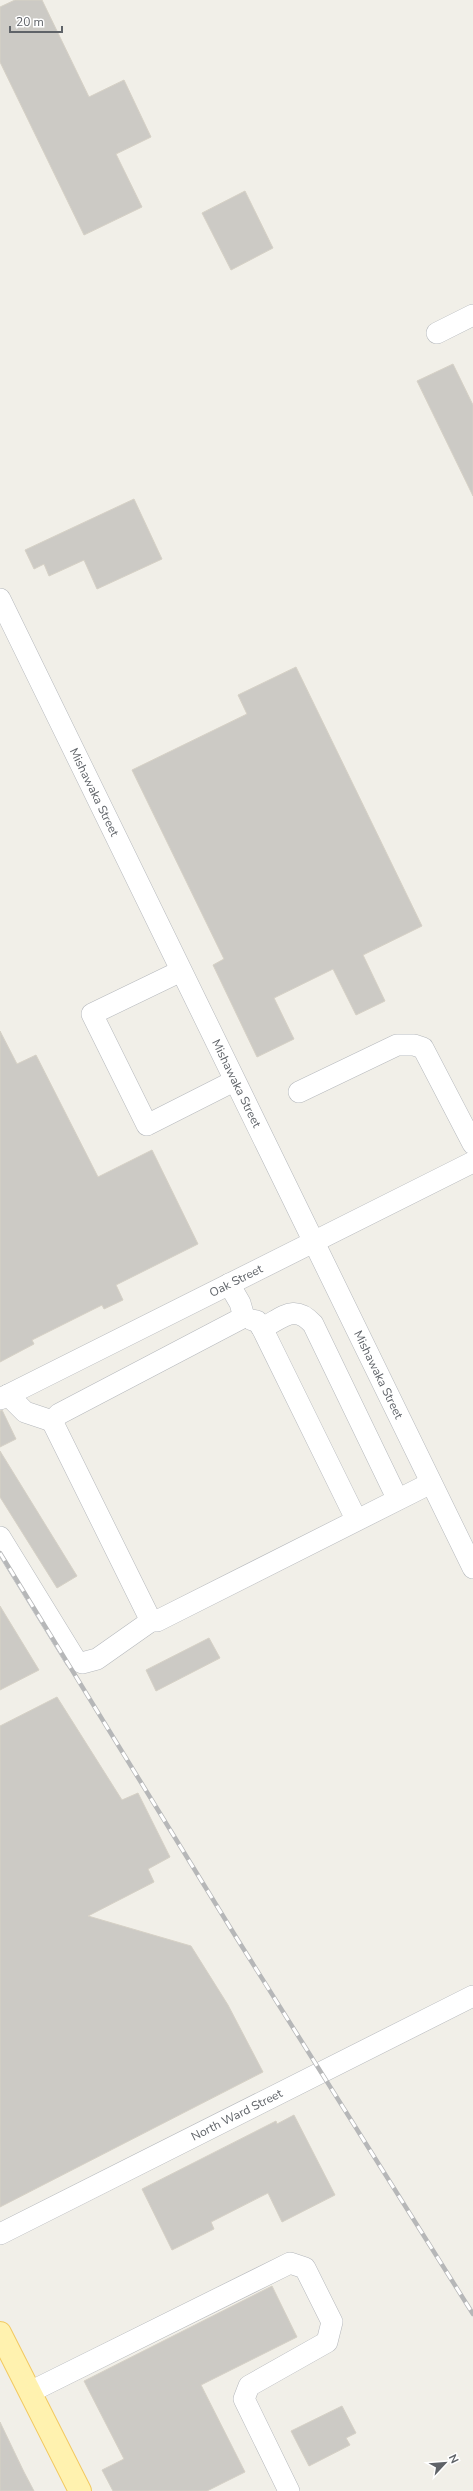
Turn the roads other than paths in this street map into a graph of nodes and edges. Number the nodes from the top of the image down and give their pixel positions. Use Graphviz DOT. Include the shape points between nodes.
graph roads {
  1 [pos="473,315"];
  2 [pos="437,333"];
  3 [pos="0,599"];
  4 [pos="181,971"];
  5 [pos="234,1081"];
  6 [pos="299,1092"];
  7 [pos="473,1144"];
  8 [pos="473,1162"];
  9 [pos="313,1242"];
  10 [pos="229,1284"];
  11 [pos="244,1317"];
  12 [pos="262,1328"];
  13 [pos="4,1397"];
  14 [pos="52,1421"];
  15 [pos="431,1483"];
  16 [pos="397,1498"];
  17 [pos="356,1519"];
  18 [pos="0,1537"];
  19 [pos="473,1568"];
  20 [pos="150,1621"];
  21 [pos="473,1996"];
  22 [pos="0,2234"];
  23 [pos="0,2333"];
  24 [pos="30,2392"];
  25 [pos="80,2491"];
  26 [pos="289,2491"];
  1 -- 2 [label="street"];
  3 -- 4 [label="street, Mishawaka Street"];
  4 -- 5 [label="street, Mishawaka Street"];
  4 -- 5 [label="street" via="92,1014 147,1124"];
  5 -- 9 [label="street, Mishawaka Street"];
  6 -- 7 [label="street" via="398,1045 414,1045 423,1048"];
  8 -- 9 [label="street, Oak Street"];
  9 -- 10 [label="street, Oak Street"];
  9 -- 15 [label="street, Mishawaka Street"];
  10 -- 11 [label="street" via="240,1303"];
  10 -- 13 [label="street, Oak Street"];
  11 -- 12 [label="street" via="257,1321"];
  11 -- 14 [label="street" via="59,1414"];
  12 -- 16 [label="street" via="294,1312 304,1314 313,1324"];
  12 -- 17 [label="street"];
  13 -- 14 [label="street" via="26,1412"];
  14 -- 20 [label="street"];
  15 -- 16 [label="street"];
  15 -- 19 [label="street, Mishawaka Street"];
  16 -- 17 [label="street"];
  17 -- 20 [label="street" via="157,1621"];
  18 -- 20 [label="street" via="75,1659 82,1663 97,1659"];
  21 -- 22 [label="street, North Ward Street"];
  23 -- 24 [label="main road"];
  24 -- 25 [label="main road"];
  24 -- 26 [label="street" via="290,2263 305,2268 332,2322 327,2342 249,2386 244,2399"];
}
